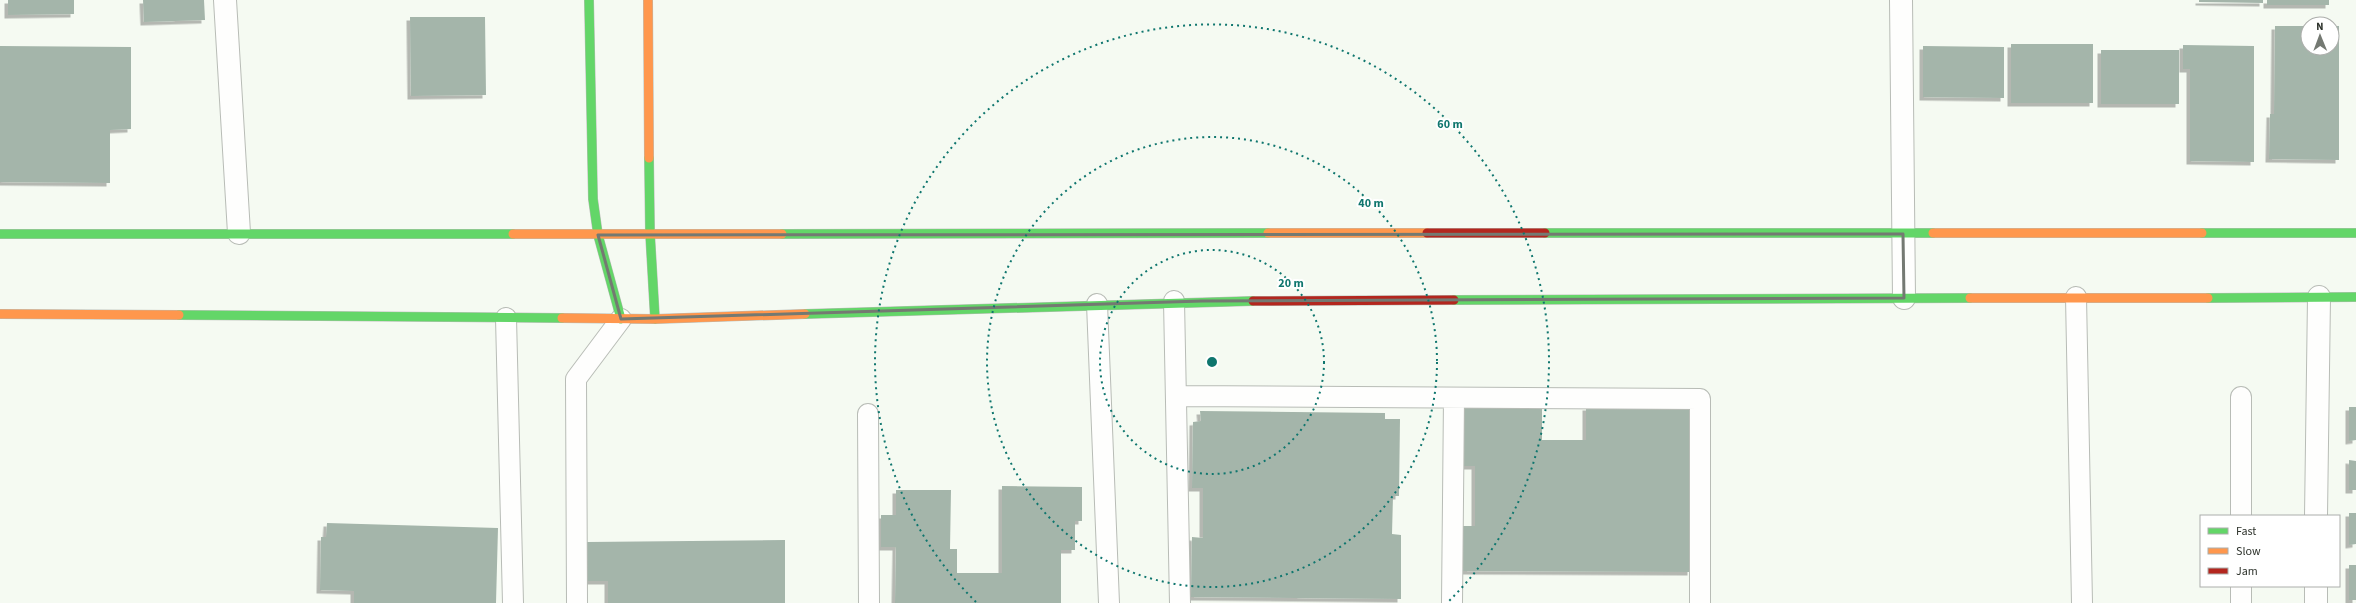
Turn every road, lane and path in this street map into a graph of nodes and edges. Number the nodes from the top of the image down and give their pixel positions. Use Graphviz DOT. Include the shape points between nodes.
graph roads {
  1 [pos="225,0"];
  2 [pos="589,0"];
  3 [pos="648,0"];
  4 [pos="1901,0"];
  5 [pos="238,233"];
  6 [pos="650,233"];
  7 [pos="2356,233"];
  8 [pos="0,234"];
  9 [pos="598,234"];
  10 [pos="1903,234"];
  11 [pos="2076,297"];
  12 [pos="2319,297"];
  13 [pos="2356,297"];
  14 [pos="1904,298"];
  15 [pos="1174,301"];
  16 [pos="1097,304"];
  17 [pos="0,314"];
  18 [pos="506,318"];
  19 [pos="621,319"];
  20 [pos="655,319"];
  21 [pos="1176,396"];
  22 [pos="2241,397"];
  23 [pos="1454,398"];
  24 [pos="868,414"];
  25 [pos="2241,515"];
  26 [pos="2316,515"];
  27 [pos="2241,587"];
  28 [pos="2316,587"];
  29 [pos="513,603"];
  30 [pos="577,603"];
  31 [pos="868,603"];
  32 [pos="1109,603"];
  33 [pos="1180,603"];
  34 [pos="1452,603"];
  35 [pos="1700,603"];
  36 [pos="2082,603"];
  37 [pos="2241,603"];
  38 [pos="2316,603"];
  1 -- 5 [label="street"];
  2 -- 9 [label="street" via="593,199"];
  3 -- 6 [label="street"];
  4 -- 10 [label="street"];
  5 -- 8 [label="street"];
  5 -- 9 [label="street"];
  6 -- 9 [label="street"];
  6 -- 10 [label="street"];
  6 -- 20 [label="street"];
  7 -- 10 [label="street"];
  9 -- 19 [label="street"];
  10 -- 14 [label="street"];
  11 -- 12 [label="street"];
  11 -- 14 [label="street"];
  11 -- 36 [label="lane"];
  12 -- 13 [label="street"];
  12 -- 26 [label="street"];
  14 -- 15 [label="street"];
  15 -- 16 [label="street"];
  15 -- 21 [label="lane"];
  16 -- 20 [label="street"];
  16 -- 32 [label="lane"];
  17 -- 18 [label="street"];
  18 -- 19 [label="street"];
  18 -- 29 [label="lane"];
  19 -- 20 [label="street"];
  19 -- 30 [label="lane" via="576,379"];
  21 -- 23 [label="lane"];
  21 -- 33 [label="lane"];
  22 -- 25 [label="lane"];
  23 -- 34 [label="lane"];
  23 -- 35 [label="lane" via="1700,399"];
  24 -- 31 [label="lane"];
  27 -- 37 [label="lane"];
  28 -- 38 [label="street"];
}
